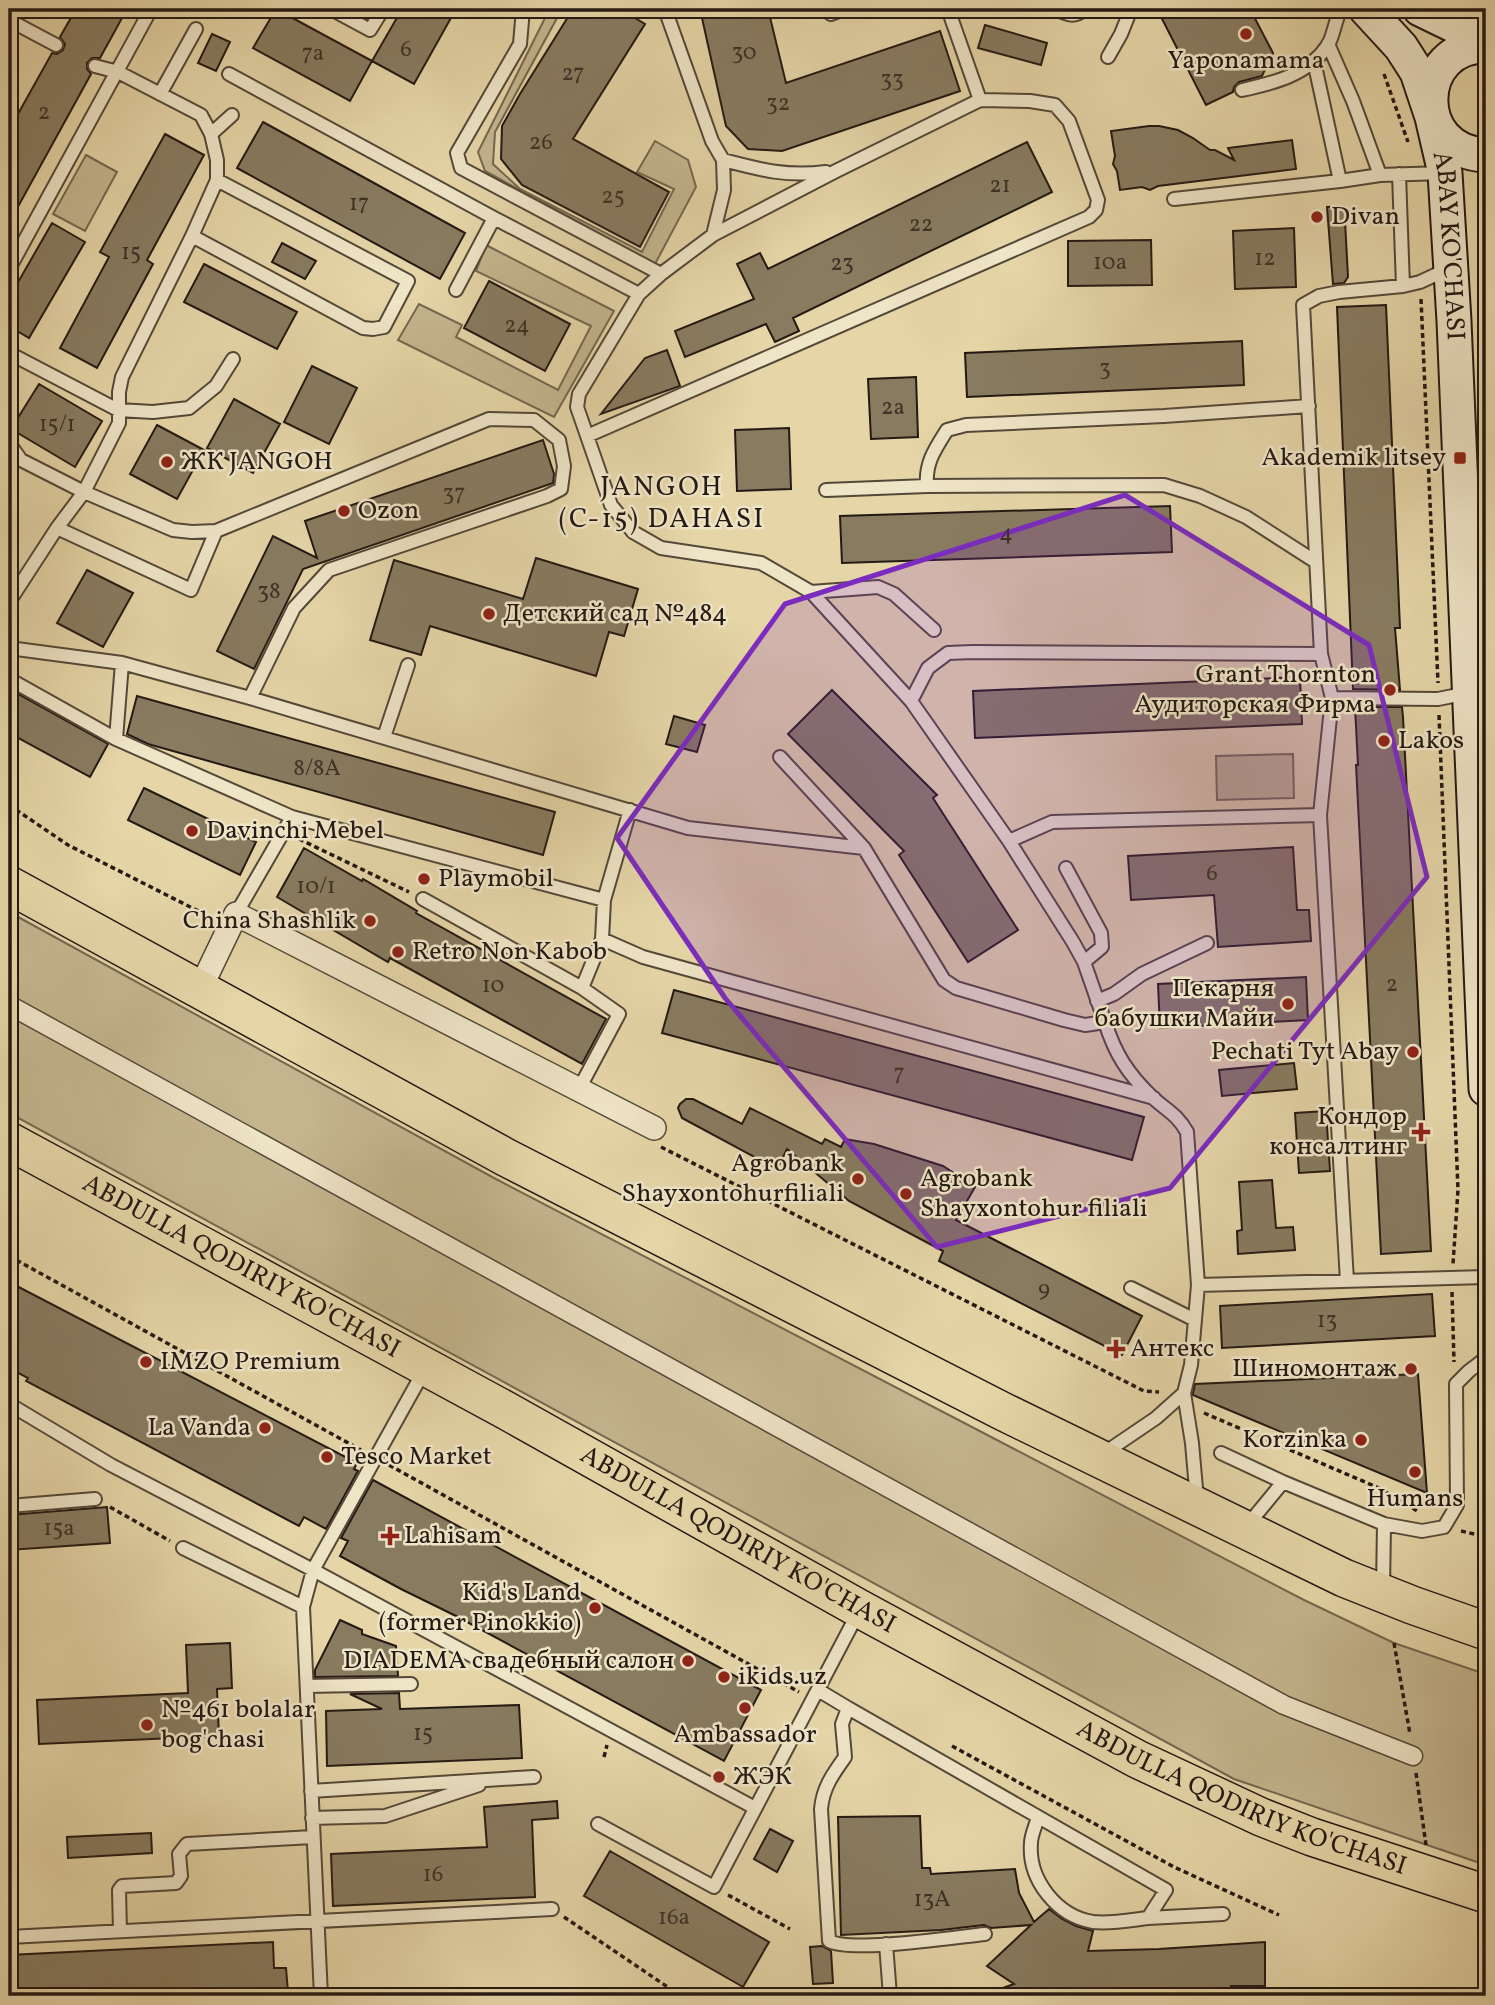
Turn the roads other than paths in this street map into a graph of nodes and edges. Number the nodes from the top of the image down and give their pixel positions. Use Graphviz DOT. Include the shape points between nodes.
graph roads {
  1 [pos="151,9"];
  2 [pos="331,9"];
  3 [pos="383,9"];
  4 [pos="523,9"];
  5 [pos="665,9"];
  6 [pos="824,9"];
  7 [pos="844,9"];
  8 [pos="948,9"];
  9 [pos="1056,9"];
  10 [pos="1085,9"];
  11 [pos="1131,9"];
  12 [pos="1341,9"];
  13 [pos="1366,9"];
  14 [pos="1438,13"];
  15 [pos="9,20"];
  16 [pos="196,29"];
  17 [pos="1486,43"];
  18 [pos="1328,44"];
  19 [pos="56,45"];
  20 [pos="1108,57"];
  21 [pos="1314,61"];
  22 [pos="95,66"];
  23 [pos="118,72"];
  24 [pos="229,74"];
  25 [pos="1242,90"];
  26 [pos="160,94"];
  27 [pos="979,100"];
  28 [pos="232,115"];
  29 [pos="1432,117"];
  30 [pos="211,134"];
  31 [pos="1486,155"];
  32 [pos="723,160"];
  33 [pos="836,171"];
  34 [pos="1430,173"];
  35 [pos="1398,174"];
  36 [pos="1380,175"];
  37 [pos="217,180"];
  38 [pos="1340,181"];
  39 [pos="1174,199"];
  40 [pos="494,218"];
  41 [pos="713,234"];
  42 [pos="192,236"];
  43 [pos="1452,268"];
  44 [pos="9,269"];
  45 [pos="661,274"];
  46 [pos="1403,286"];
  47 [pos="456,290"];
  48 [pos="639,294"];
  49 [pos="9,353"];
  50 [pos="233,359"];
  51 [pos="1309,406"];
  52 [pos="118,410"];
  53 [pos="587,436"];
  54 [pos="9,443"];
  55 [pos="927,486"];
  56 [pos="826,490"];
  57 [pos="84,492"];
  58 [pos="57,528"];
  59 [pos="216,531"];
  60 [pos="1316,562"];
  61 [pos="811,592"];
  62 [pos="9,602"];
  63 [pos="934,630"];
  64 [pos="9,648"];
  65 [pos="1321,654"];
  66 [pos="122,663"];
  67 [pos="408,665"];
  68 [pos="9,679"];
  69 [pos="1465,694"];
  70 [pos="250,698"];
  71 [pos="1332,698"];
  72 [pos="912,701"];
  73 [pos="384,737"];
  74 [pos="116,738"];
  75 [pos="780,757"];
  76 [pos="630,810"];
  77 [pos="1320,815"];
  78 [pos="292,817"];
  79 [pos="1009,841"];
  80 [pos="864,848"];
  81 [pos="1066,868"];
  82 [pos="9,885"];
  83 [pos="424,898"];
  84 [pos="604,900"];
  85 [pos="233,921"];
  86 [pos="602,939"];
  87 [pos="1207,943"];
  88 [pos="1084,962"];
  89 [pos="582,988"];
  90 [pos="200,989"];
  91 [pos="1097,1001"];
  92 [pos="9,1005"];
  93 [pos="1105,1022"];
  94 [pos="579,1089"];
  95 [pos="1486,1089"];
  96 [pos="1154,1098"];
  97 [pos="656,1137"];
  98 [pos="10,1146"];
  99 [pos="1486,1277"];
  100 [pos="1347,1281"];
  101 [pos="1198,1285"];
  102 [pos="1131,1288"];
  103 [pos="1195,1320"];
  104 [pos="1486,1358"];
  105 [pos="426,1367"];
  106 [pos="1184,1394"];
  107 [pos="9,1404"];
  108 [pos="1221,1453"];
  109 [pos="1098,1458"];
  110 [pos="1283,1482"];
  111 [pos="95,1499"];
  112 [pos="9,1506"];
  113 [pos="1198,1507"];
  114 [pos="1384,1524"];
  115 [pos="1243,1530"];
  116 [pos="183,1548"];
  117 [pos="313,1570"];
  118 [pos="1383,1594"];
  119 [pos="303,1607"];
  120 [pos="860,1609"];
  121 [pos="1486,1631"];
  122 [pos="411,1684"];
  123 [pos="307,1686"];
  124 [pos="816,1695"];
  125 [pos="848,1708"];
  126 [pos="1413,1756"];
  127 [pos="534,1777"];
  128 [pos="496,1780"];
  129 [pos="311,1791"];
  130 [pos="755,1808"];
  131 [pos="1038,1817"];
  132 [pos="312,1818"];
  133 [pos="598,1824"];
  134 [pos="313,1837"];
  135 [pos="1486,1894"];
  136 [pos="552,1909"];
  137 [pos="1223,1914"];
  138 [pos="1148,1917"];
  139 [pos="318,1921"];
  140 [pos="120,1931"];
  141 [pos="985,1934"];
  142 [pos="9,1937"];
  143 [pos="886,1944"];
  144 [pos="1454,1995"];
  145 [pos="321,1996"];
  146 [pos="890,1996"];
  147 [pos="1434,1996"];
  1 -- 23 [label="lane"];
  2 -- 3 [label="lane" via="370,30"];
  4 -- 45 [label="lane" via="520,44 457,153 461,168"];
  5 -- 32 [label="lane"];
  6 -- 7 [label="lane" via="831,13"];
  8 -- 27 [label="lane"];
  9 -- 10 [label="lane" via="1077,15"];
  11 -- 20 [label="lane"];
  12 -- 18 [label="lane"];
  13 -- 29 [label="main road" via="1417,72"];
  14 -- 17 [label="main road"];
  15 -- 19 [label="lane"];
  16 -- 26 [label="lane"];
  17 -- 29 [label="main road" via="1458,52 1443,64 1430,98"];
  18 -- 21 [label="lane"];
  18 -- 36 [label="lane"];
  21 -- 25 [label="lane" via="1274,83"];
  21 -- 38 [label="lane"];
  22 -- 23 [label="lane"];
  23 -- 26 [label="lane"];
  23 -- 44 [label="lane"];
  24 -- 40 [label="lane"];
  26 -- 30 [label="lane" via="201,115"];
  27 -- 33 [label="lane"];
  27 -- 53 [label="lane" via="1055,105 1069,121 1098,200 1089,217"];
  28 -- 30 [label="lane"];
  29 -- 31 [label="main road" via="1455,147"];
  29 -- 34 [label="main road, ABAY KO'CHASI"];
  30 -- 37 [label="lane"];
  32 -- 33 [label="lane" via="776,174"];
  32 -- 41 [label="lane" via="724,190"];
  33 -- 41 [label="lane"];
  34 -- 35 [label="lane"];
  34 -- 43 [label="main road, ABAY KO'CHASI"];
  35 -- 36 [label="lane"];
  35 -- 46 [label="lane"];
  36 -- 38 [label="lane"];
  37 -- 42 [label="lane"];
  37 -- 42 [label="lane" via="408,281 384,327 363,328"];
  38 -- 39 [label="lane"];
  40 -- 47 [label="lane"];
  40 -- 48 [label="lane"];
  41 -- 45 [label="lane"];
  42 -- 52 [label="lane" via="122,377"];
  43 -- 46 [label="lane"];
  43 -- 69 [label="main road, ABAY KO'CHASI"];
  45 -- 48 [label="lane"];
  46 -- 51 [label="lane" via="1339,292 1303,305"];
  48 -- 53 [label="lane" via="579,394 577,407"];
  49 -- 52 [label="lane"];
  50 -- 52 [label="lane" via="216,386 189,408"];
  51 -- 55 [label="lane" via="966,425 947,430 930,456"];
  51 -- 60 [label="lane"];
  52 -- 57 [label="lane" via="119,423"];
  53 -- 61 [label="lane" via="611,506 633,533 661,548 761,563"];
  54 -- 57 [label="lane" via="21,460"];
  55 -- 56 [label="lane"];
  55 -- 60 [label="lane" via="1164,485 1246,517"];
  57 -- 58 [label="lane"];
  57 -- 59 [label="lane" via="173,530"];
  58 -- 59 [label="lane" via="191,590"];
  58 -- 62 [label="lane"];
  59 -- 70 [label="lane" via="489,419 534,420 559,440 564,467 561,489 329,570 293,608"];
  60 -- 65 [label="lane"];
  61 -- 63 [label="lane" via="878,587 894,594"];
  61 -- 72 [label="lane"];
  64 -- 66 [label="lane"];
  65 -- 71 [label="lane"];
  65 -- 72 [label="lane" via="948,653 928,668"];
  66 -- 70 [label="lane"];
  66 -- 74 [label="lane"];
  67 -- 73 [label="lane"];
  68 -- 74 [label="lane"];
  69 -- 71 [label="lane"];
  69 -- 95 [label="main road, ABAY KO'CHASI"];
  70 -- 73 [label="lane"];
  71 -- 77 [label="lane"];
  72 -- 79 [label="lane"];
  73 -- 76 [label="lane"];
  74 -- 78 [label="lane"];
  75 -- 80 [label="lane"];
  76 -- 80 [label="lane" via="688,828"];
  76 -- 84 [label="lane"];
  77 -- 79 [label="lane" via="1052,822"];
  77 -- 100 [label="lane"];
  78 -- 84 [label="lane"];
  78 -- 85 [label="lane"];
  79 -- 88 [label="lane"];
  80 -- 93 [label="lane" via="944,980 956,988 1064,1020 1085,1025"];
  81 -- 88 [label="lane" via="1101,933 1102,947"];
  82 -- 90 [label="main road"];
  83 -- 89 [label="lane"];
  84 -- 86 [label="lane"];
  85 -- 90 [label="street"];
  85 -- 94 [label="street"];
  86 -- 89 [label="lane"];
  86 -- 96 [label="lane" via="643,957"];
  87 -- 91 [label="lane"];
  88 -- 91 [label="lane"];
  89 -- 94 [label="lane" via="619,1014"];
  90 -- 109 [label="main road" via="507,1158"];
  91 -- 93 [label="lane"];
  92 -- 126 [label="street" via="1284,1704"];
  93 -- 96 [label="lane" via="1129,1073"];
  94 -- 97 [label="street"];
  96 -- 101 [label="lane" via="1180,1119 1187,1132"];
  98 -- 105 [label="main road, ABDULLA QODIRIY KO'CHASI"];
  99 -- 100 [label="lane"];
  100 -- 101 [label="lane"];
  101 -- 103 [label="lane"];
  102 -- 103 [label="lane"];
  103 -- 106 [label="lane"];
  104 -- 114 [label="lane" via="1455,1384 1457,1505 1444,1527 1422,1531"];
  105 -- 117 [label="lane"];
  105 -- 120 [label="main road, ABDULLA QODIRIY KO'CHASI"];
  106 -- 109 [label="lane"];
  106 -- 113 [label="lane"];
  107 -- 117 [label="lane" via="111,1465"];
  108 -- 110 [label="lane"];
  109 -- 113 [label="main road"];
  110 -- 114 [label="lane"];
  110 -- 115 [label="lane"];
  111 -- 112 [label="lane"];
  113 -- 115 [label="main road"];
  114 -- 118 [label="lane"];
  115 -- 118 [label="main road"];
  116 -- 119 [label="lane"];
  117 -- 119 [label="lane"];
  117 -- 130 [label="lane"];
  118 -- 121 [label="main road"];
  119 -- 123 [label="lane"];
  120 -- 124 [label="lane"];
  120 -- 135 [label="main road, ABDULLA QODIRIY KO'CHASI" via="1198,1789 1312,1837"];
  122 -- 123 [label="lane"];
  123 -- 129 [label="lane"];
  124 -- 125 [label="lane"];
  124 -- 130 [label="lane"];
  125 -- 131 [label="lane"];
  125 -- 143 [label="lane" via="842,1724 845,1757 822,1794 829,1941"];
  127 -- 128 [label="lane"];
  128 -- 129 [label="lane"];
  128 -- 132 [label="lane" via="385,1816"];
  129 -- 132 [label="lane"];
  130 -- 133 [label="lane" via="714,1887"];
  131 -- 138 [label="lane" via="1166,1890"];
  131 -- 138 [label="lane" via="1031,1843 1034,1871 1047,1895 1068,1913 1094,1922"];
  132 -- 134 [label="lane"];
  134 -- 139 [label="lane"];
  134 -- 140 [label="lane" via="187,1844 179,1854 181,1876 176,1883 122,1886"];
  136 -- 139 [label="lane"];
  137 -- 138 [label="lane"];
  139 -- 140 [label="lane"];
  139 -- 145 [label="lane"];
  140 -- 142 [label="lane"];
  141 -- 143 [label="lane"];
  143 -- 146 [label="lane"];
  144 -- 147 [label="lane"];
}
